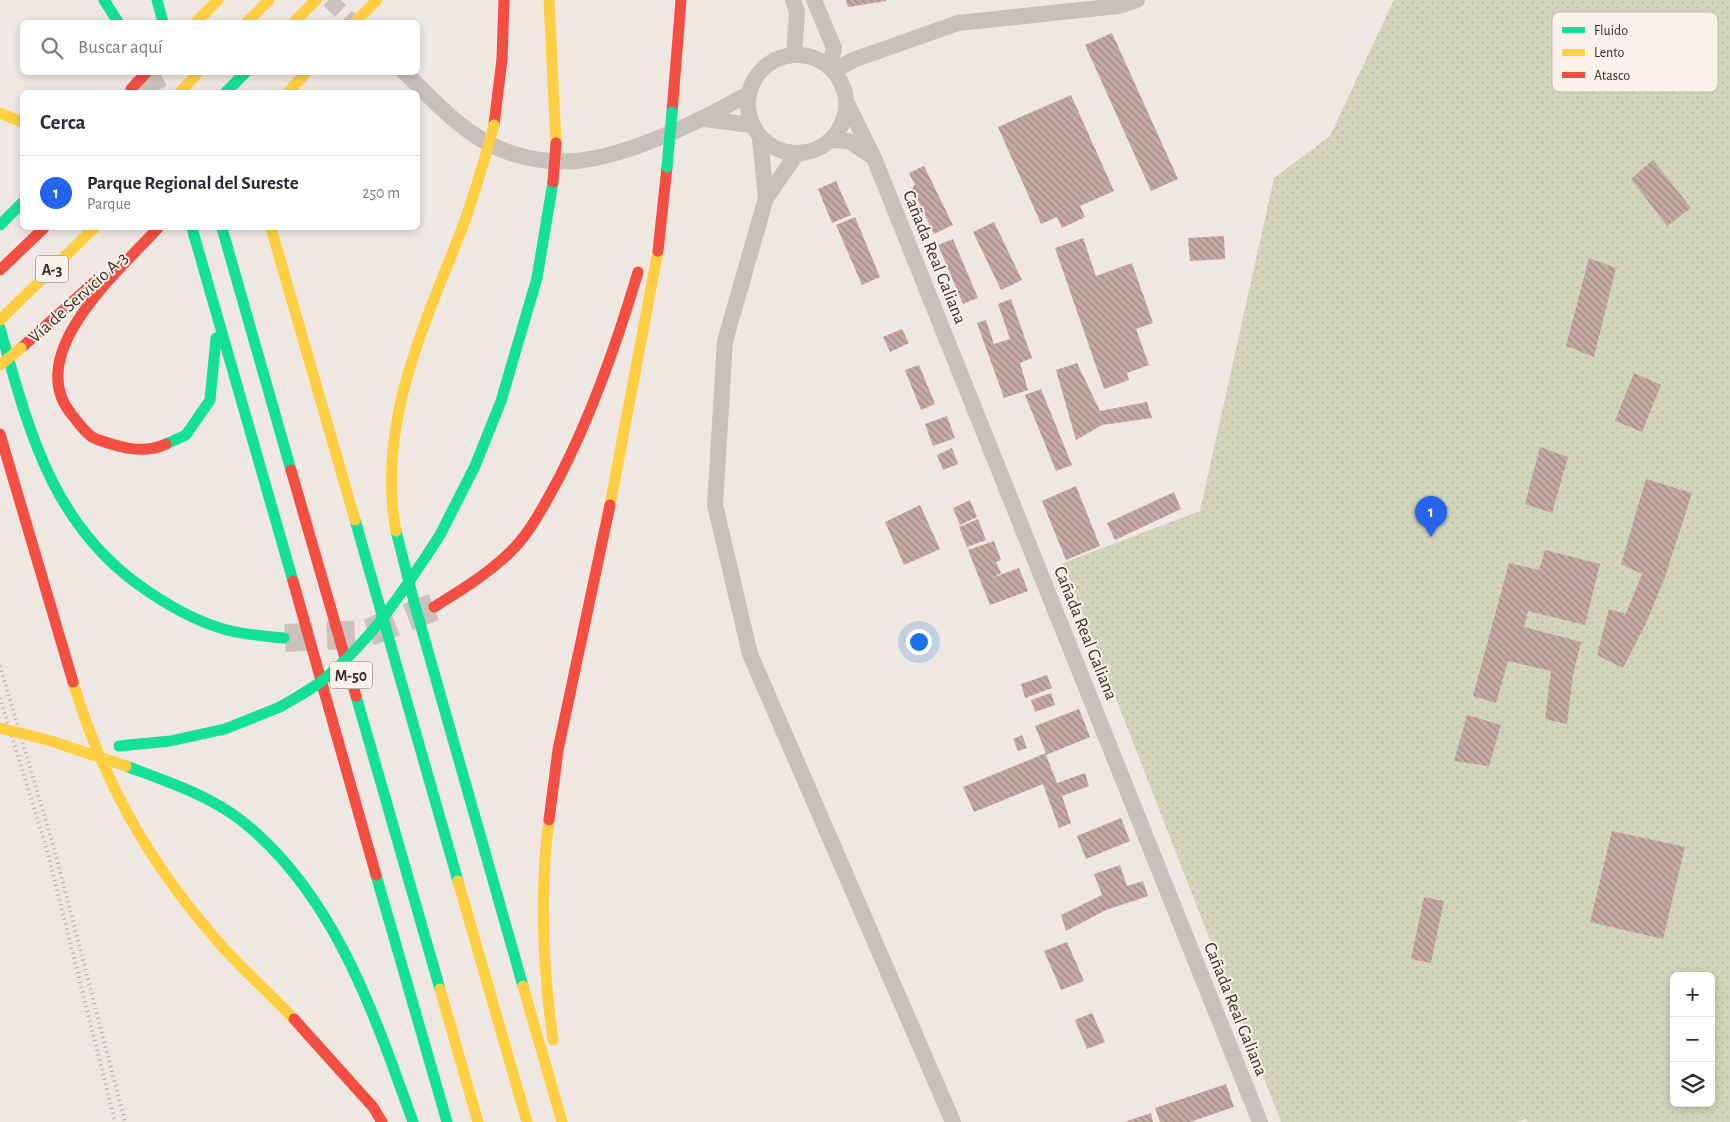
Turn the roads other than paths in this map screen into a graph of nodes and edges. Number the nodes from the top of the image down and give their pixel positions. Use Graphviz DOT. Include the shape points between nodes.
graph roads {
  1 [pos="104,0"];
  2 [pos="157,0"];
  3 [pos="218,0"];
  4 [pos="269,0"];
  5 [pos="377,0"];
  6 [pos="504,0"];
  7 [pos="549,0"];
  8 [pos="681,0"];
  9 [pos="793,0"];
  10 [pos="814,0"];
  11 [pos="1136,0"];
  12 [pos="314,3"];
  13 [pos="117,20"];
  14 [pos="162,20"];
  15 [pos="198,20"];
  16 [pos="249,20"];
  17 [pos="296,20"];
  18 [pos="357,20"];
  19 [pos="794,55"];
  20 [pos="832,70"];
  21 [pos="144,75"];
  22 [pos="196,75"];
  23 [pos="243,75"];
  24 [pos="304,75"];
  25 [pos="407,75"];
  26 [pos="129,90"];
  27 [pos="182,90"];
  28 [pos="228,90"];
  29 [pos="290,90"];
  30 [pos="748,94"];
  31 [pos="846,101"];
  32 [pos="0,112"];
  33 [pos="705,119"];
  34 [pos="20,122"];
  35 [pos="751,125"];
  36 [pos="760,139"];
  37 [pos="832,140"];
  38 [pos="796,154"];
  39 [pos="874,158"];
  40 [pos="666,167"];
  41 [pos="766,198"];
  42 [pos="20,205"];
  43 [pos="0,225"];
  44 [pos="42,230"];
  45 [pos="92,230"];
  46 [pos="155,230"];
  47 [pos="155,230"];
  48 [pos="193,230"];
  49 [pos="223,230"];
  50 [pos="273,230"];
  51 [pos="647,241"];
  52 [pos="198,251"];
  53 [pos="642,259"];
  54 [pos="0,270"];
  55 [pos="0,320"];
  56 [pos="0,328"];
  57 [pos="0,365"];
  58 [pos="0,434"];
  59 [pos="434,607"];
  60 [pos="284,638"];
  61 [pos="0,728"];
  62 [pos="48,740"];
  63 [pos="557,1104"];
  64 [pos="382,1122"];
  65 [pos="413,1122"];
  66 [pos="447,1122"];
  67 [pos="478,1122"];
  68 [pos="527,1122"];
  69 [pos="562,1122"];
  70 [pos="953,1122"];
  71 [pos="1260,1122"];
  1 -- 13 [label="main road"];
  2 -- 14 [label="main road"];
  3 -- 15 [label="main road, bridge"];
  4 -- 16 [label="main road"];
  5 -- 18 [label="main road"];
  6 -- 63 [label="main road, bridge" via="502,59 494,125 463,224 413,355 395,420 391,477 397,536 414,602"];
  7 -- 62 [label="main road, bridge" via="556,143 537,278 501,401 475,466 440,535 407,587 366,638 319,683 280,707 225,729 170,741 119,746"];
  8 -- 40 [label="main road, bridge"];
  9 -- 19 [label="street" via="797,12"];
  10 -- 20 [label="street" via="834,48"];
  11 -- 20 [label="street" via="1118,6 958,23"];
  12 -- 17 [label="main road"];
  19 -- 20 [label="street" via="814,58"];
  19 -- 30 [label="street" via="770,62 753,82"];
  20 -- 31 [label="street" via="844,89"];
  21 -- 26 [label="main road, bridge"];
  22 -- 27 [label="main road, bridge"];
  23 -- 28 [label="main road, bridge"];
  24 -- 29 [label="main road"];
  25 -- 33 [label="street" via="456,121 497,148 527,159 576,161 622,151"];
  30 -- 33 [label="street"];
  30 -- 35 [label="street"];
  31 -- 37 [label="street" via="843,122"];
  31 -- 39 [label="street, Cañada Real Galiana"];
  32 -- 34 [label="main road"];
  33 -- 35 [label="street"];
  35 -- 36 [label="street"];
  36 -- 38 [label="street" via="777,150"];
  36 -- 41 [label="street"];
  37 -- 38 [label="street" via="822,148"];
  37 -- 39 [label="street" via="849,141"];
  38 -- 41 [label="street"];
  39 -- 71 [label="street, Cañada Real Galiana"];
  40 -- 51 [label="main road"];
  40 -- 63 [label="main road" via="656,260 619,462 558,750 548,827 542,898"];
  41 -- 70 [label="street" via="724,341 715,505 750,654"];
  42 -- 43 [label="main road"];
  44 -- 54 [label="main road, A-3"];
  45 -- 55 [label="main road, A-3"];
  46 -- 52 [label="main road" via="82,311 63,346 58,378 64,406 91,437 125,449 156,450 186,435 210,400 217,345"];
  47 -- 57 [label="main road, Vía de Servicio A-3, bridge"];
  48 -- 52 [label="main road"];
  49 -- 67 [label="main road, M-50"];
  50 -- 68 [label="main road, M-50"];
  52 -- 66 [label="main road"];
  53 -- 59 [label="main road" via="618,343 578,443 537,519 496,565 476,582"];
  56 -- 60 [label="main road" via="39,457 67,512 99,552 133,583 174,608 225,630"];
  58 -- 64 [label="main road" via="86,725 116,795 150,854 214,938 287,1012 373,1107"];
  61 -- 62 [label="main road, bridge"];
  62 -- 65 [label="main road, bridge" via="126,766 200,796 242,821 287,863 323,910 393,1066"];
  63 -- 69 [label="main road"];
}
